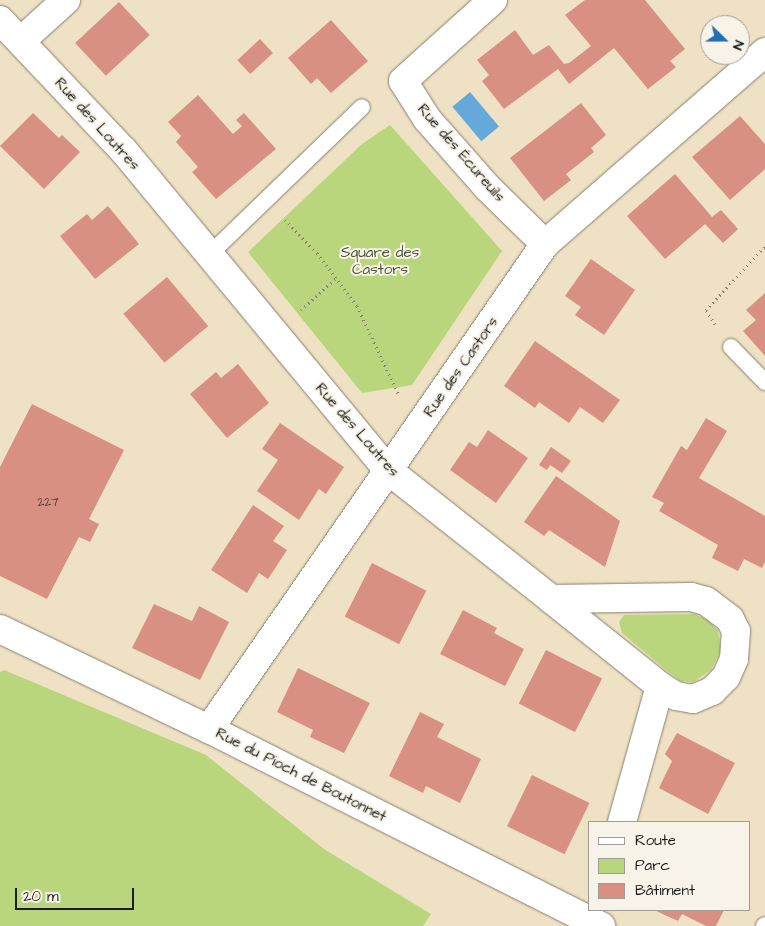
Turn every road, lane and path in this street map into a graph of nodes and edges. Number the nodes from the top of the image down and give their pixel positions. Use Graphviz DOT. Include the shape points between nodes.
graph roads {
  1 [pos="66,0"];
  2 [pos="492,0"];
  3 [pos="0,20"];
  4 [pos="21,41"];
  5 [pos="765,52"];
  6 [pos="362,107"];
  7 [pos="266,200"];
  8 [pos="545,244"];
  9 [pos="765,246"];
  10 [pos="210,254"];
  11 [pos="336,278"];
  12 [pos="275,333"];
  13 [pos="731,347"];
  14 [pos="765,382"];
  15 [pos="418,428"];
  16 [pos="389,471"];
  17 [pos="551,599"];
  18 [pos="0,629"];
  19 [pos="660,686"];
  20 [pos="209,729"];
  21 [pos="622,821"];
  22 [pos="598,920"];
  1 -- 4 [label="street"];
  2 -- 8 [label="street, Rue des Écureuils" via="402,81 452,147"];
  3 -- 4 [label="street, Rue des Loutres"];
  4 -- 10 [label="street, Rue des Loutres" via="124,151"];
  5 -- 8 [label="street, Rue des Castors"];
  6 -- 7 [label="lane"];
  7 -- 10 [label="lane"];
  7 -- 11 [label="path"];
  8 -- 15 [label="street, Rue des Castors"];
  9 -- 13 [label="path" via="706,310"];
  10 -- 12 [label="street, Rue des Loutres"];
  11 -- 12 [label="path"];
  11 -- 15 [label="path" via="357,306"];
  12 -- 16 [label="street, Rue des Loutres"];
  13 -- 14 [label="lane"];
  15 -- 16 [label="street, Rue des Castors"];
  16 -- 17 [label="street, Rue des Loutres"];
  16 -- 20 [label="street, Rue des Castors"];
  17 -- 19 [label="street, Rue des Loutres"];
  17 -- 19 [label="street, Rue des Loutres" via="691,597 721,610 736,631 736,646 734,659 720,685 704,697 693,699 676,696"];
  18 -- 20 [label="street, Rue du Pioch de Boutonnet"];
  19 -- 21 [label="street"];
  20 -- 22 [label="street, Rue du Pioch de Boutonnet"];
}
